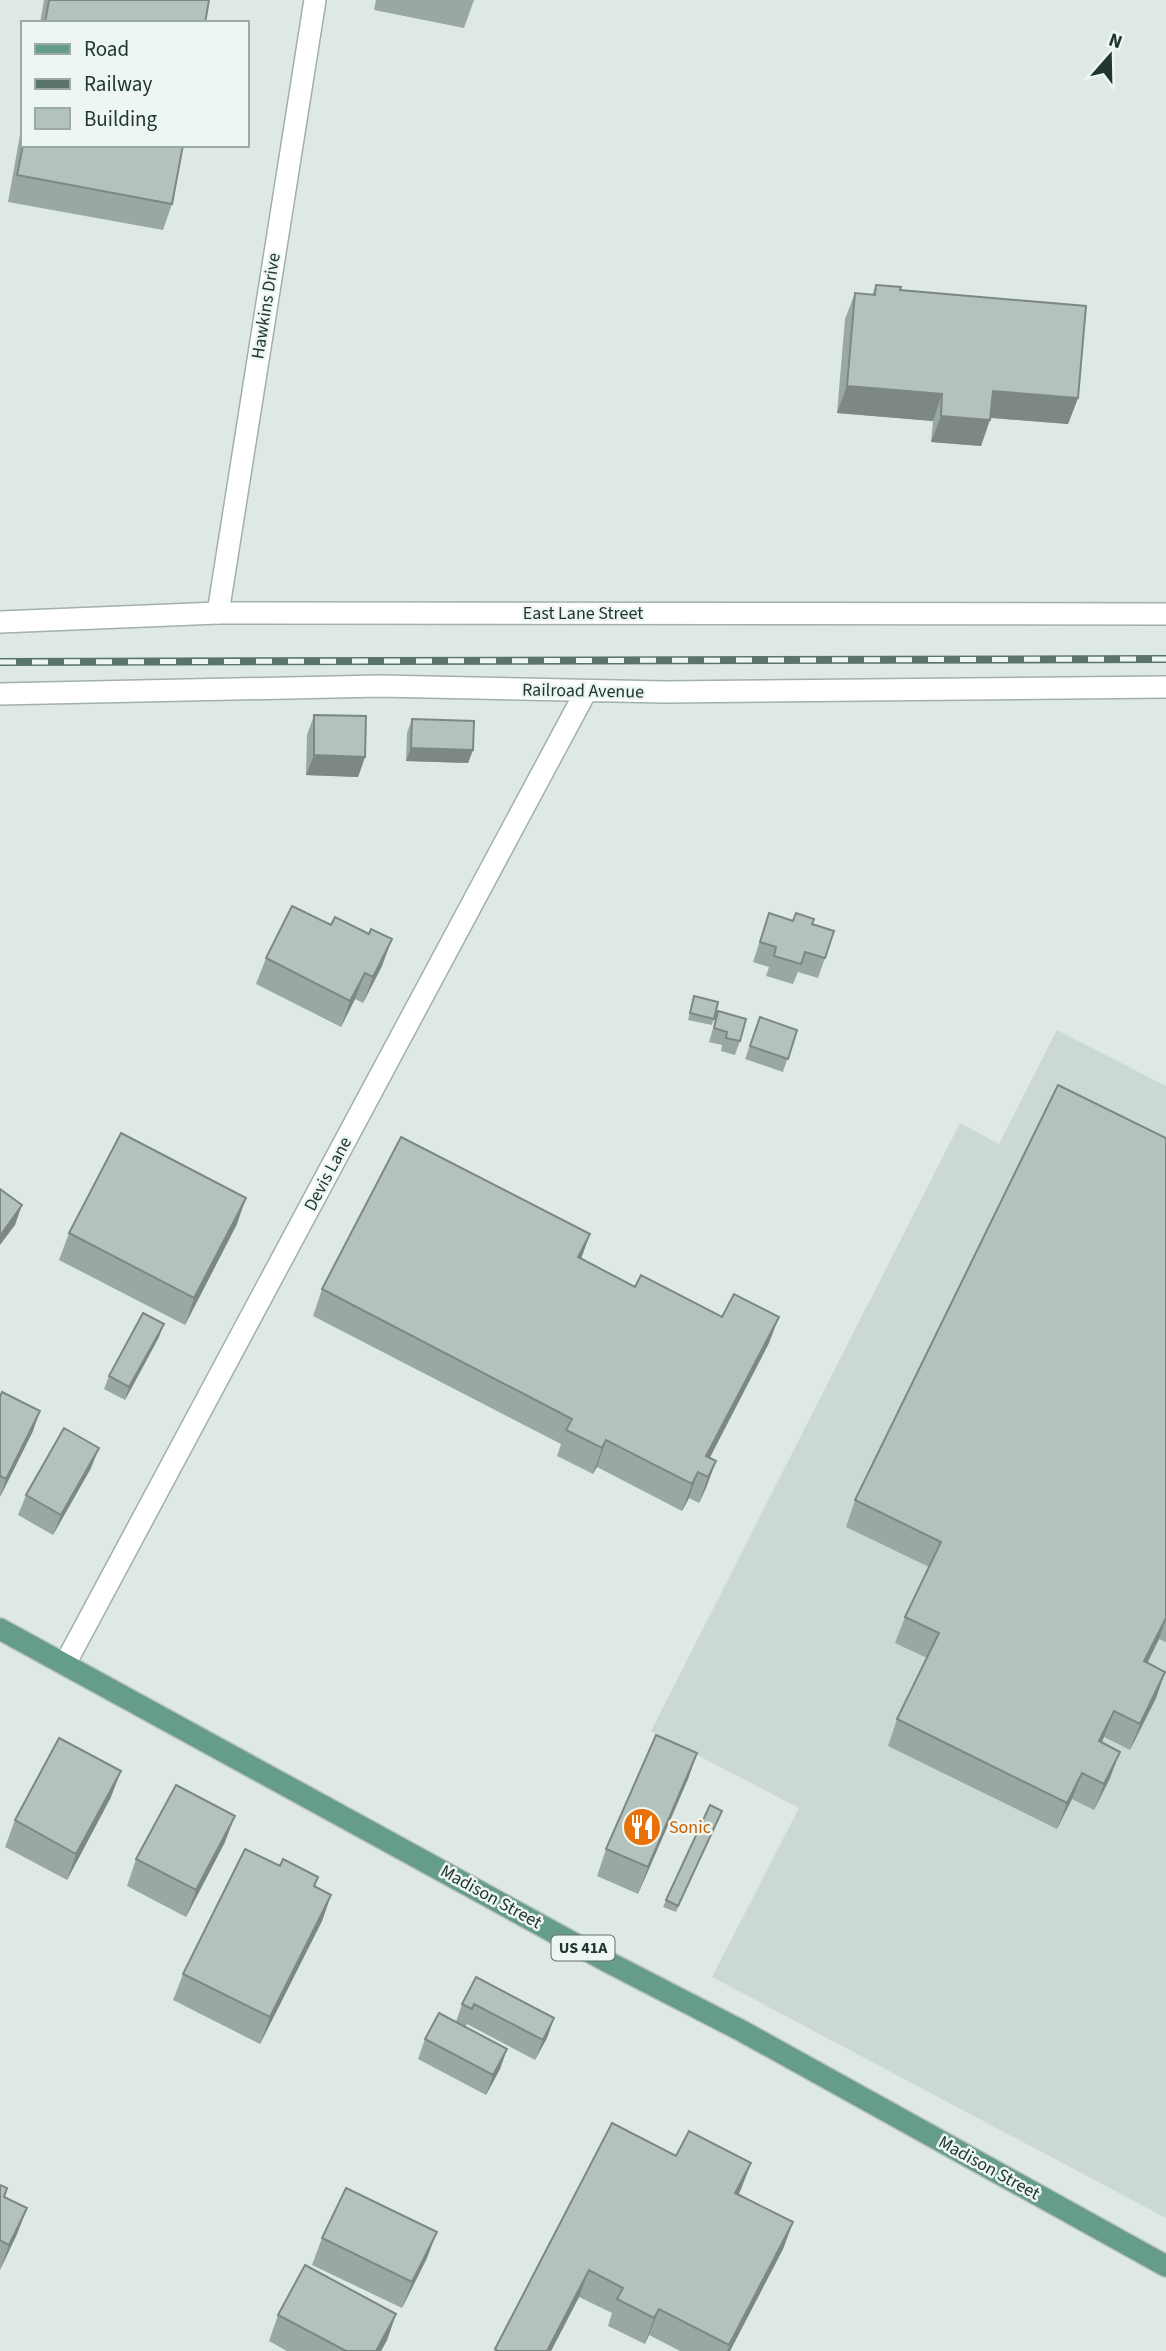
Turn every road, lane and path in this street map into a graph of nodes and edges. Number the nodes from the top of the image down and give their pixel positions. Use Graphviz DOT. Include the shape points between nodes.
graph roads {
  1 [pos="315,0"];
  2 [pos="218,612"];
  3 [pos="1166,614"];
  4 [pos="0,622"];
  5 [pos="1166,687"];
  6 [pos="575,691"];
  7 [pos="0,694"];
  8 [pos="0,1629"];
  9 [pos="65,1664"];
  10 [pos="1166,2266"];
  1 -- 2 [label="street, Hawkins Drive"];
  2 -- 3 [label="street, East Lane Street"];
  2 -- 4 [label="street, East Lane Street"];
  5 -- 6 [label="street, Railroad Avenue"];
  6 -- 7 [label="street, Railroad Avenue" via="380,685"];
  6 -- 9 [label="street, Devis Lane" via="585,693"];
  8 -- 9 [label="main road, Madison Street / US 41A"];
  9 -- 10 [label="main road, Madison Street / US 41A"];
}
